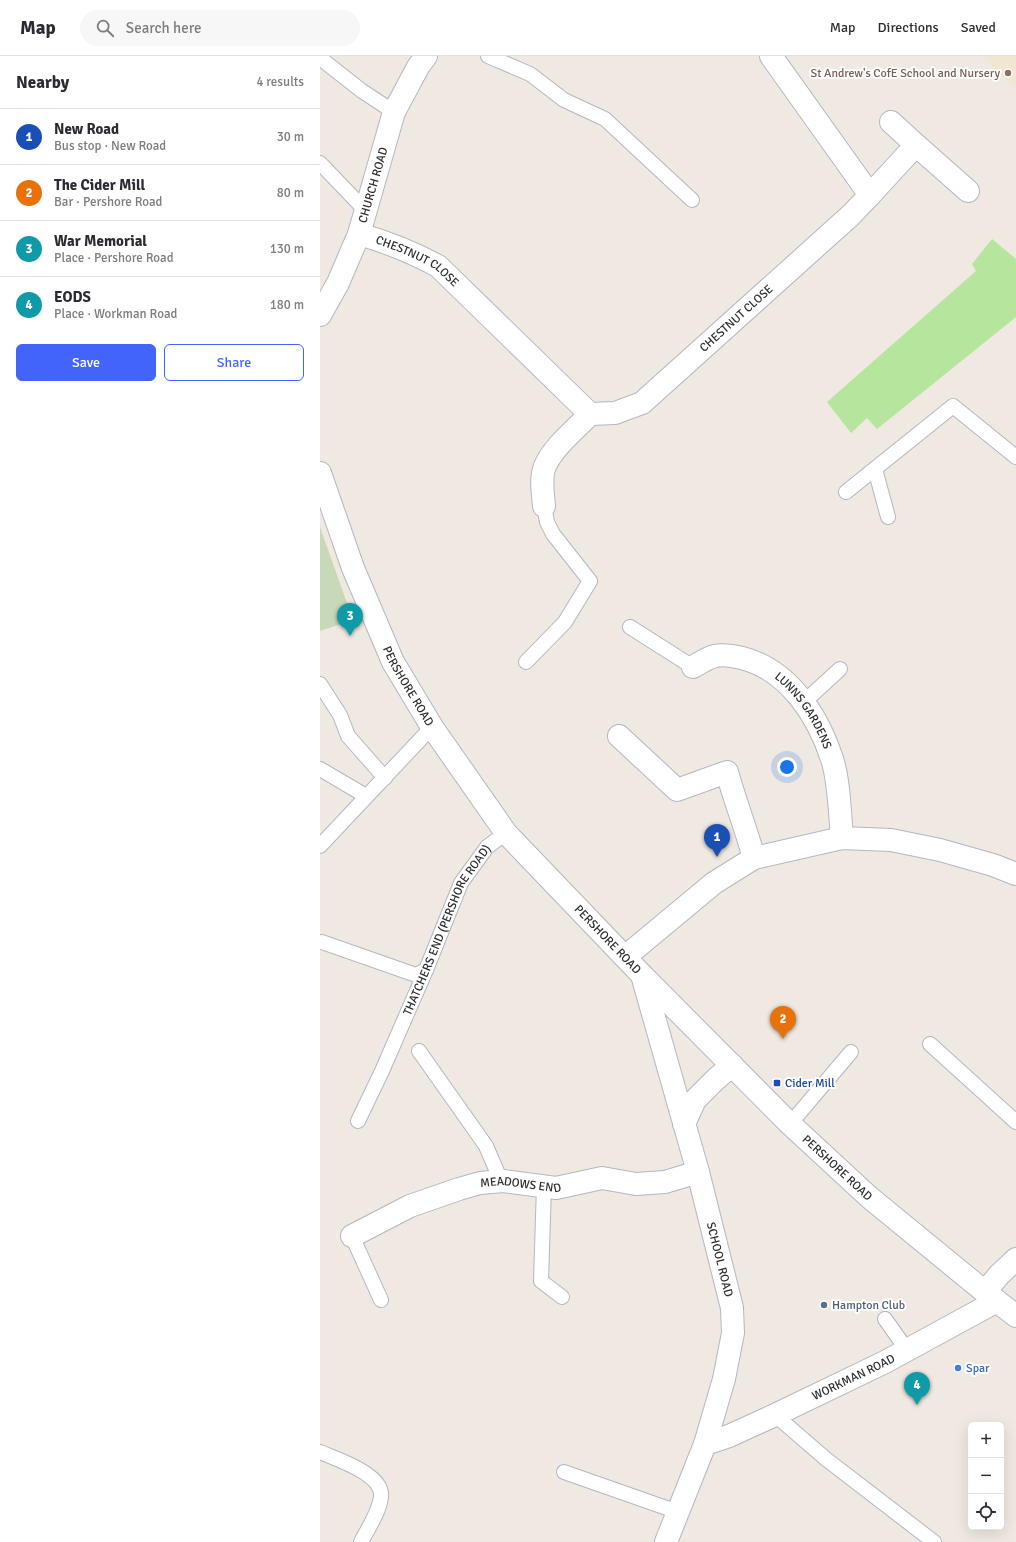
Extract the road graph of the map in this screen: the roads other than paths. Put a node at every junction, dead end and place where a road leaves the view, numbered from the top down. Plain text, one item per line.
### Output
1 (426, 56) edge
2 (488, 56) edge
3 (771, 56) edge
4 (320, 58) edge
5 (394, 112) junction
6 (891, 122) dead end
7 (916, 145) junction
8 (320, 163) edge
9 (968, 191) dead end
10 (870, 195) junction
11 (692, 200) dead end
12 (366, 211) junction
13 (359, 234) junction
14 (320, 315) edge
15 (590, 414) junction
16 (1016, 457) edge
17 (875, 469) junction
18 (320, 473) edge
19 (846, 492) dead end
20 (544, 506) joint
21 (888, 517) dead end
22 (630, 628) dead end
23 (526, 662) dead end
24 (693, 667) joint
25 (840, 669) dead end
26 (320, 684) edge
27 (804, 702) junction
28 (432, 727) junction
29 (619, 736) dead end
30 (320, 769) edge
31 (385, 778) junction
32 (366, 796) junction
33 (506, 833) junction
34 (842, 838) junction
35 (320, 846) edge
36 (754, 858) junction
37 (1016, 874) edge
38 (322, 942) dead end
39 (625, 957) junction
40 (426, 970) junction
41 (642, 975) junction
42 (930, 1044) dead end
43 (419, 1051) dead end
44 (851, 1052) dead end
45 (732, 1065) junction
46 (358, 1121) dead end
47 (1016, 1122) edge
48 (684, 1124) junction
49 (790, 1124) junction
50 (698, 1172) junction
51 (501, 1181) junction
52 (544, 1186) junction
53 (352, 1236) joint
54 (1016, 1259) edge
55 (991, 1296) junction
56 (562, 1297) dead end
57 (381, 1300) dead end
58 (1016, 1316) edge
59 (885, 1319) dead end
60 (907, 1350) junction
61 (774, 1415) junction
62 (705, 1444) junction
63 (320, 1452) edge
64 (564, 1472) dead end
65 (678, 1512) junction
66 (361, 1542) edge
67 (666, 1542) edge
68 (934, 1542) edge

1 - 5 street, CHURCH ROAD
2 - 11 lane
3 - 10 street
4 - 5 lane
5 - 12 street, CHURCH ROAD
6 - 7 street
7 - 9 street
7 - 10 street, CHESTNUT CLOSE
8 - 12 lane
10 - 15 street, CHESTNUT CLOSE
12 - 13 street, CHURCH ROAD
13 - 14 street, CHURCH ROAD
13 - 15 street, CHESTNUT CLOSE
15 - 20 street
16 - 17 lane
17 - 19 lane
17 - 21 lane
18 - 28 street, PERSHORE ROAD
20 - 23 lane
22 - 24 lane
24 - 27 street, LUNNS GARDENS
25 - 27 lane
26 - 31 lane
27 - 34 street, LUNNS GARDENS
28 - 31 lane
28 - 33 street, PERSHORE ROAD
29 - 36 street
30 - 32 lane
31 - 32 lane
32 - 35 lane
33 - 39 street, PERSHORE ROAD
33 - 40 lane, THATCHERS END (PERSHORE ROAD)
34 - 36 street
34 - 37 street
36 - 39 street
38 - 40 lane
39 - 41 street, PERSHORE ROAD
40 - 46 lane, THATCHERS END (PERSHORE ROAD)
41 - 45 street, PERSHORE ROAD
41 - 48 street, SCHOOL ROAD
42 - 47 lane
43 - 51 lane
44 - 49 lane
45 - 48 street
45 - 49 street, PERSHORE ROAD
48 - 50 street, SCHOOL ROAD
49 - 55 street, PERSHORE ROAD
50 - 52 street, MEADOWS END
50 - 62 street, SCHOOL ROAD
51 - 52 street, MEADOWS END
51 - 53 street, MEADOWS END
52 - 56 lane
53 - 57 lane
54 - 55 street
55 - 58 street, PERSHORE ROAD
55 - 60 street, WORKMAN ROAD
59 - 60 lane
60 - 61 street, WORKMAN ROAD
61 - 62 street, WORKMAN ROAD
61 - 68 lane
62 - 65 street, SCHOOL ROAD
63 - 66 lane
64 - 65 lane
65 - 67 street, SCHOOL ROAD

